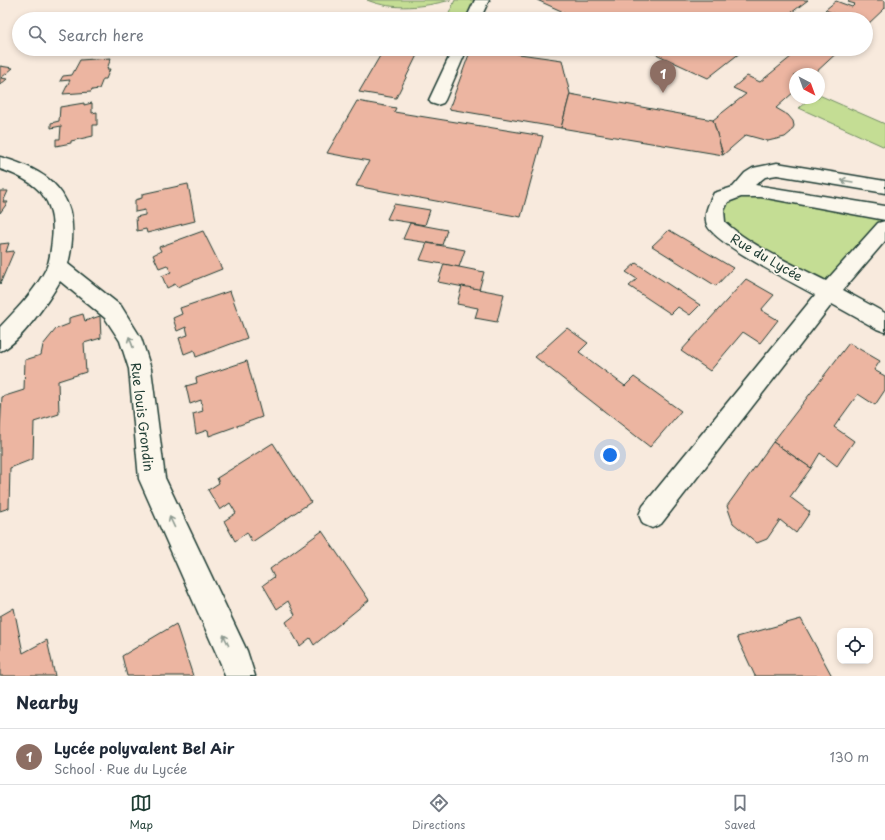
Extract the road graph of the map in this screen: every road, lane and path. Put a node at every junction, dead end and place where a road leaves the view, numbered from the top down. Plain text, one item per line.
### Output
1 (482, 0) edge
2 (476, 12) edge
3 (457, 56) edge
4 (437, 100) dead end
5 (0, 163) edge
6 (885, 187) edge
7 (739, 191) junction
8 (885, 213) edge
9 (885, 228) edge
10 (57, 267) junction
11 (829, 292) junction
12 (885, 323) edge
13 (0, 342) edge
14 (652, 515) dead end
15 (240, 676) edge

1 - 2 street
3 - 4 street
5 - 10 street
6 -> 7 street
7 - 8 street, Rue du Lycée
7 - 11 street, Rue du Lycée
9 - 11 street
10 - 13 street
15 -> 10 street, Rue louis Grondin
11 - 12 street, Rue du Lycée
11 - 14 street

